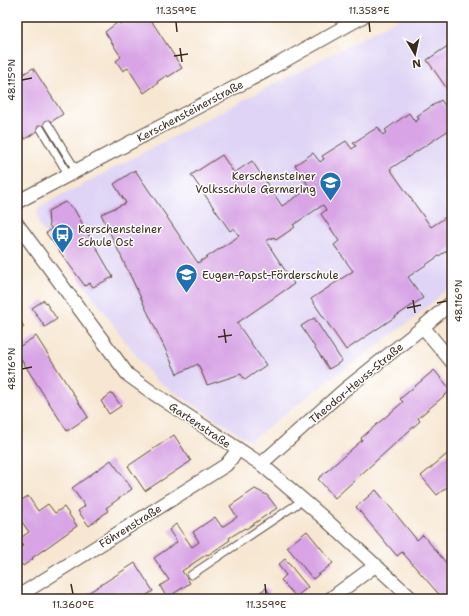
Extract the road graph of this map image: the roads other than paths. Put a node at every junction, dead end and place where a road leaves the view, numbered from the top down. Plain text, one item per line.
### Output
1 (362, 17) edge
2 (48, 124) dead end
3 (41, 128) dead end
4 (72, 172) junction
5 (17, 202) edge
6 (17, 224) edge
7 (452, 302) edge
8 (423, 327) junction
9 (452, 362) edge
10 (238, 450) junction
11 (261, 464) junction
12 (303, 500) junction
13 (376, 565) junction
14 (191, 575) dead end
15 (17, 597) edge
16 (330, 599) edge
17 (412, 599) edge

1 - 4 street, Kerschensteinerstraße
2 - 4 lane
3 - 4 lane
4 - 5 street, Kerschensteinerstraße
6 - 10 street, Gartenstraße
7 - 8 street, Theodor-Heuss-Straße
8 - 9 street
8 - 11 street, Theodor-Heuss-Straße
10 - 11 street, Gartenstraße
10 - 15 street, Föhrenstraße
11 - 12 street, Gartenstraße
12 - 13 street, Gartenstraße
12 - 14 lane
13 - 16 street
13 - 17 street, Gartenstraße

